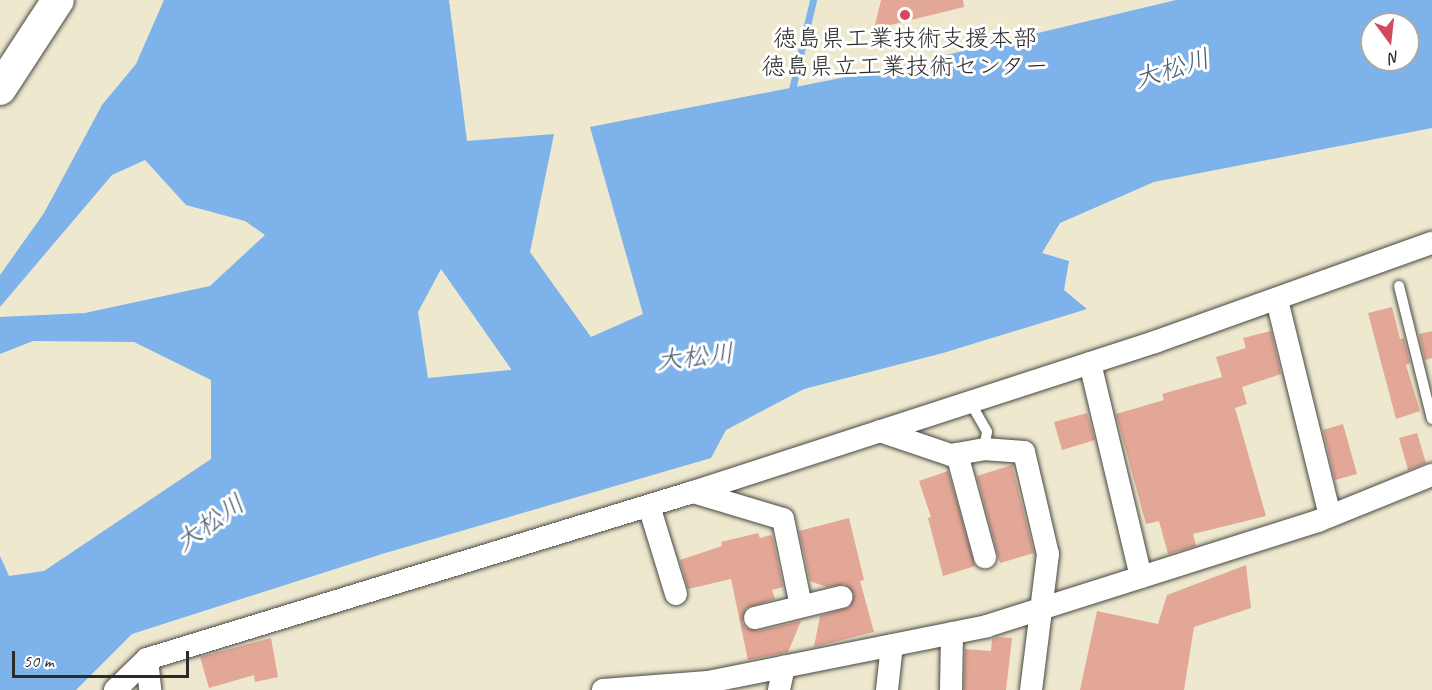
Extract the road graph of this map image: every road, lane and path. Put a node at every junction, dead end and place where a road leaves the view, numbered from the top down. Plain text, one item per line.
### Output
1 (58, 0) edge
2 (0, 89) edge
3 (1432, 243) edge
4 (1399, 286) dead end
5 (1277, 300) junction
6 (1090, 363) junction
7 (970, 402) junction
8 (1432, 419) edge
9 (880, 431) junction
10 (984, 449) junction
11 (957, 454) junction
12 (1432, 475) edge
13 (693, 492) junction
14 (649, 507) junction
15 (1330, 516) junction
16 (986, 557) dead end
17 (1141, 577) junction
18 (676, 594) dead end
19 (841, 597) dead end
20 (801, 606) junction
21 (1043, 608) junction
22 (755, 618) dead end
23 (952, 633) junction
24 (892, 645) junction
25 (147, 659) junction
26 (784, 667) junction
27 (115, 690) edge
28 (150, 690) edge
29 (603, 690) edge
30 (779, 690) edge
31 (887, 690) edge
32 (951, 690) edge
33 (1031, 690) edge

1 - 2 main road
3 - 5 street
4 - 8 lane
5 - 6 street
5 - 15 street
6 - 7 street
6 - 17 street
7 - 9 street
7 - 10 lane
9 - 11 street
9 - 13 street
10 - 11 street
10 - 21 street
11 - 16 street
12 - 15 street
13 - 14 street
13 - 20 street
14 - 18 street
14 - 25 street
15 - 17 street
17 - 21 street
19 - 20 street
20 - 22 street
21 - 23 street
21 - 33 street
23 - 24 street
23 - 32 street
24 - 26 street
24 - 31 street
25 - 27 street
25 - 28 street
26 - 29 street
26 - 30 street

